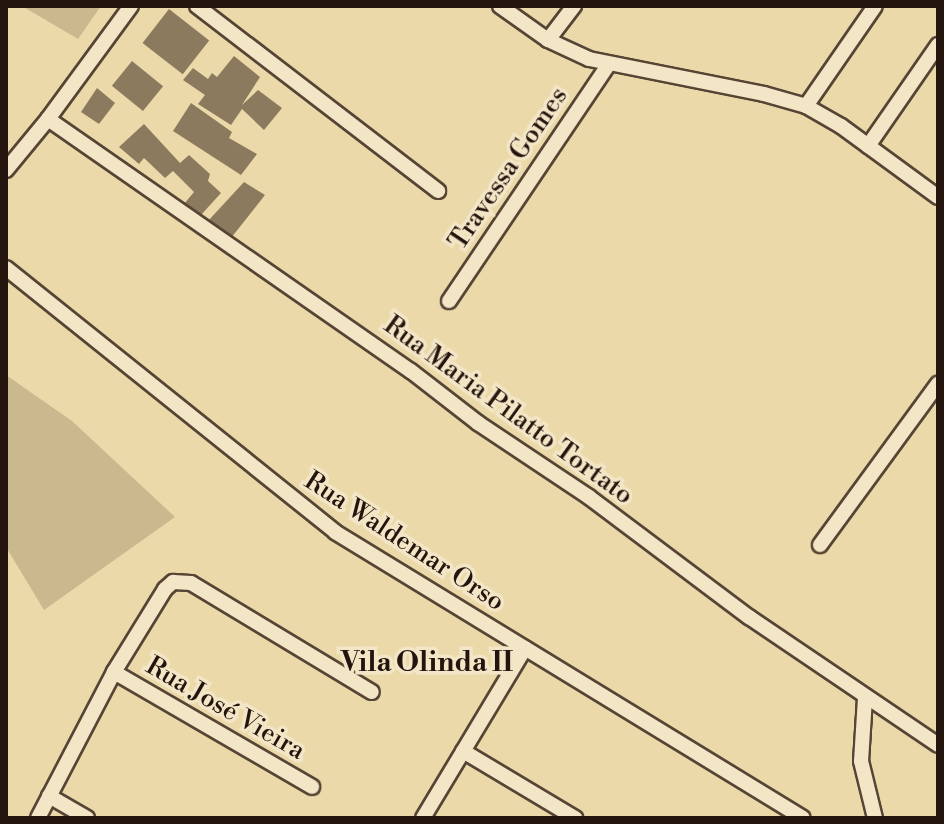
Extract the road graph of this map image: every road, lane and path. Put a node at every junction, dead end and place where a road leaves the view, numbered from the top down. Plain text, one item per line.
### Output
1 (131, 6) edge
2 (197, 6) edge
3 (500, 6) edge
4 (574, 6) edge
5 (875, 6) edge
6 (548, 40) junction
7 (938, 45) edge
8 (608, 65) junction
9 (806, 106) junction
10 (48, 119) junction
11 (868, 146) junction
12 (6, 170) edge
13 (438, 191) dead end
14 (938, 197) edge
15 (6, 268) edge
16 (449, 301) dead end
17 (938, 384) edge
18 (820, 545) dead end
19 (525, 648) junction
20 (114, 672) junction
21 (372, 692) dead end
22 (865, 698) junction
23 (938, 745) edge
24 (463, 751) junction
25 (312, 787) dead end
26 (49, 796) junction
27 (38, 818) edge
28 (87, 818) edge
29 (423, 818) edge
30 (575, 818) edge
31 (803, 818) edge
32 (875, 818) edge

1 - 10 street
2 - 13 street
3 - 6 street
4 - 6 street
5 - 9 street
6 - 8 street
7 - 11 street
8 - 9 street
8 - 16 street, Travessa Gomes
9 - 11 street
10 - 12 street
10 - 22 street, Rua Maria Pilatto Tortato
11 - 14 street
15 - 19 street, Rua Waldemar Orso
17 - 18 street
19 - 24 street
19 - 31 street, Rua Waldemar Orso
20 - 21 street
20 - 25 street, Rua José Vieira
20 - 26 street
22 - 23 street, Rua Maria Pilatto Tortato
22 - 32 street
24 - 29 street
24 - 30 street
26 - 27 street
26 - 28 street

